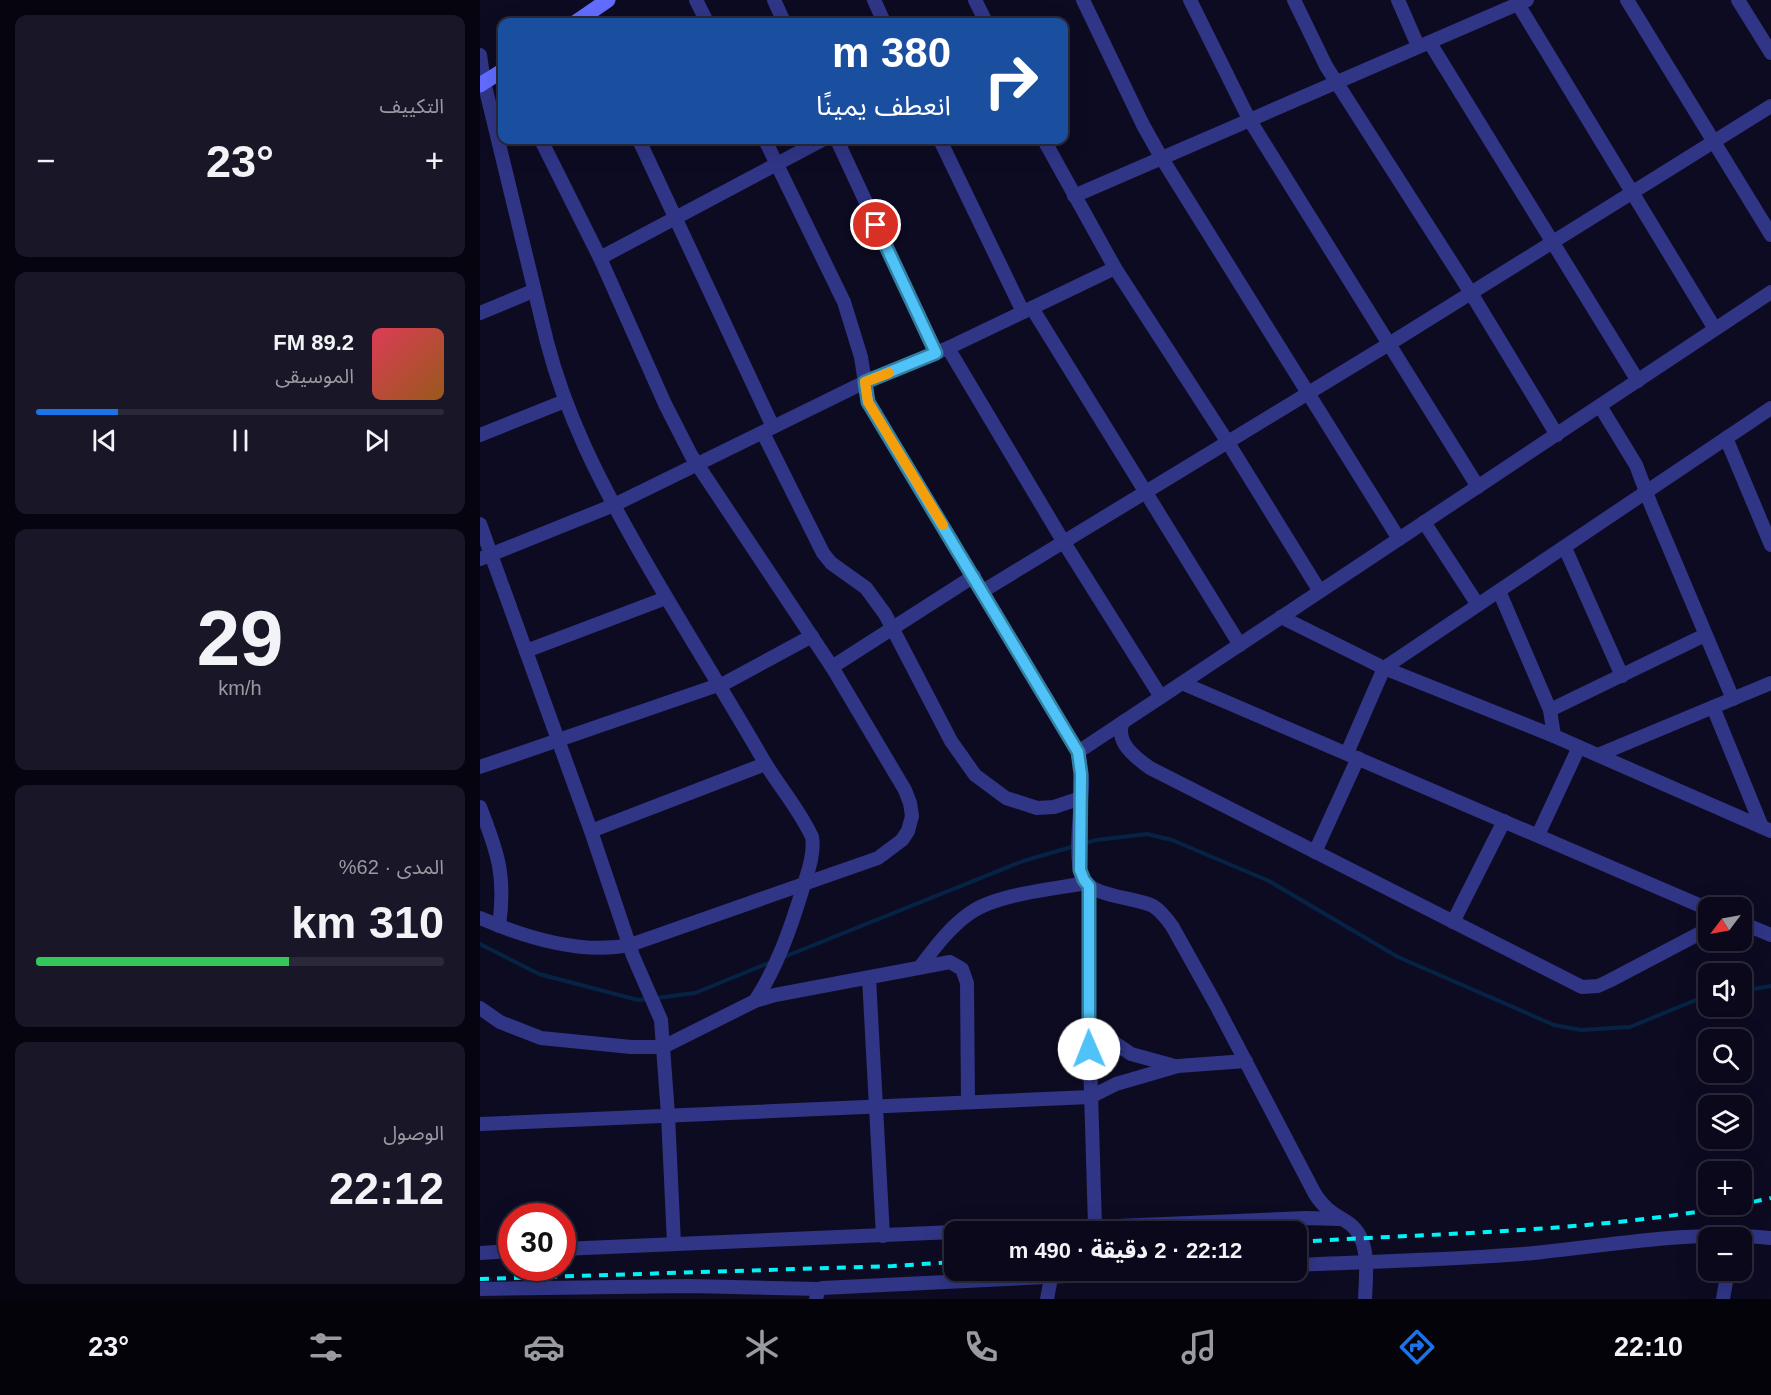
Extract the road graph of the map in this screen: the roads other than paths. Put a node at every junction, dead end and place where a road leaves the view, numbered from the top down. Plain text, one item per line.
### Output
1 (608, 0) edge
2 (696, 0) edge
3 (774, 0) edge
4 (874, 0) edge
5 (1083, 0) edge
6 (1190, 0) edge
7 (1294, 0) edge
8 (1398, 0) edge
9 (1627, 0) edge
10 (1738, 0) edge
11 (980, 1) edge
12 (1514, 3) edge
13 (585, 18) edge
14 (705, 18) edge
15 (782, 18) edge
16 (882, 18) edge
17 (985, 18) edge
18 (1424, 45) junction
19 (1771, 53) edge
20 (480, 55) edge
21 (498, 74) edge
22 (1336, 82) junction
23 (482, 84) edge
24 (1771, 106) edge
25 (1249, 119) junction
26 (1714, 141) junction
27 (543, 144) edge
28 (641, 144) edge
29 (767, 144) edge
30 (814, 144) edge
31 (839, 144) edge
32 (942, 144) edge
33 (1046, 144) edge
34 (1161, 157) junction
35 (777, 164) junction
36 (1632, 191) junction
37 (1074, 196) junction
38 (676, 218) junction
39 (1771, 235) edge
40 (1552, 242) junction
41 (600, 258) junction
42 (1115, 268) junction
43 (533, 291) junction
44 (1472, 293) junction
45 (1770, 295) edge
46 (1027, 310) junction
47 (480, 313) edge
48 (1715, 329) junction
49 (1389, 344) junction
50 (942, 351) junction
51 (1638, 381) junction
52 (865, 382) junction
53 (1308, 393) junction
54 (565, 401) junction
55 (1600, 406) junction
56 (1771, 408) edge
57 (768, 430) junction
58 (480, 435) edge
59 (1557, 435) junction
60 (1726, 438) junction
61 (1227, 441) junction
62 (698, 466) junction
63 (1478, 487) junction
64 (1145, 491) junction
65 (1647, 492) junction
66 (614, 505) junction
67 (1424, 522) junction
68 (480, 524) edge
69 (1399, 539) junction
70 (1063, 541) junction
71 (1771, 545) edge
72 (1565, 548) junction
73 (486, 557) edge
74 (974, 576) junction
75 (1319, 590) junction
76 (983, 591) junction
77 (1499, 591) junction
78 (666, 597) junction
79 (1478, 605) junction
80 (1281, 618) junction
81 (894, 628) junction
82 (1705, 635) junction
83 (812, 636) junction
84 (1240, 645) junction
85 (526, 651) junction
86 (832, 667) junction
87 (1384, 668) junction
88 (1622, 676) junction
89 (1182, 683) junction
90 (719, 684) junction
91 (1770, 686) edge
92 (1161, 697) junction
93 (1733, 699) junction
94 (1713, 707) junction
95 (1550, 710) junction
96 (1123, 722) junction
97 (1554, 736) junction
98 (558, 740) junction
99 (1579, 747) junction
100 (1078, 752) junction
101 (1598, 755) junction
102 (1353, 756) junction
103 (765, 764) junction
104 (480, 767) edge
105 (1081, 798) junction
106 (480, 807) edge
107 (1504, 821) junction
108 (1767, 829) edge
109 (591, 831) junction
110 (1538, 835) junction
111 (1315, 852) junction
112 (1088, 884) junction
113 (803, 885) junction
114 (1698, 905) edge
115 (480, 918) edge
116 (1453, 922) junction
117 (498, 926) junction
118 (1752, 927) edge
119 (1698, 934) edge
120 (1771, 935) edge
121 (630, 945) junction
122 (920, 967) junction
123 (868, 978) junction
124 (755, 1001) junction
125 (480, 1008) edge
126 (1089, 1025) junction
127 (663, 1047) junction
128 (1246, 1061) junction
129 (1178, 1066) junction
130 (1090, 1097) junction
131 (968, 1102) junction
132 (875, 1105) junction
133 (668, 1115) junction
134 (480, 1124) edge
135 (1342, 1219) junction
136 (1095, 1221) edge
137 (1226, 1221) edge
138 (944, 1233) edge
139 (883, 1236) junction
140 (1752, 1237) edge
141 (1698, 1238) edge
142 (1771, 1238) edge
143 (674, 1244) junction
144 (576, 1248) edge
145 (498, 1252) edge
146 (480, 1253) edge
147 (1365, 1262) junction
148 (1307, 1265) edge
149 (991, 1281) edge
150 (1050, 1281) edge
151 (1726, 1281) edge
152 (931, 1284) junction
153 (480, 1289) edge
154 (688, 1292) edge
155 (817, 1294) edge
156 (481, 1299) edge
157 (929, 1299) edge
158 (1047, 1299) edge
159 (1365, 1299) edge
160 (1723, 1299) edge

1 - 13 street
2 - 14 street
3 - 15 street
4 - 16 street
5 - 34 street
6 - 25 street
7 - 22 street
8 - 18 street
9 - 26 street
10 - 19 street
11 - 17 street
12 - 18 street
12 - 36 street
18 - 22 street
18 - 40 street
20 - 23 street
21 - 23 street
22 - 25 street
22 - 44 street
23 - 43 street
24 - 26 street
25 - 34 street
25 - 49 street
26 - 36 street
26 - 39 street
27 - 41 street
28 - 38 street
29 - 35 street
30 - 35 street
31 - 50 street
32 - 46 street
33 - 37 street
34 - 37 street
34 - 53 street
35 - 38 street
35 - 52 street
36 - 40 street
36 - 48 street
37 - 42 street
38 - 41 street
38 - 57 street
40 - 44 street
40 - 51 street
41 - 62 street
42 - 46 street
42 - 61 street
43 - 47 street
43 - 54 street
44 - 49 street
44 - 59 street
45 - 48 street
46 - 50 street
46 - 64 street
48 - 51 street
49 - 53 street
49 - 63 street
50 - 52 street
50 - 70 street
51 - 55 street
52 - 57 street
52 - 74 street
53 - 61 street
53 - 69 street
54 - 58 street
54 - 66 street
55 - 59 street
55 - 65 street
56 - 60 street
57 - 62 street
57 - 81 street
59 - 63 street
60 - 65 street
60 - 71 street
61 - 64 street
61 - 75 street
62 - 66 street
62 - 83 street
63 - 67 street
64 - 70 street
64 - 84 street
65 - 72 street
65 - 82 street
66 - 73 street
66 - 78 street
67 - 69 street
67 - 79 street
68 - 73 street
69 - 75 street
70 - 76 street
70 - 92 street
72 - 77 street
72 - 88 street
73 - 85 street
74 - 76 street
74 - 81 street
75 - 80 street
76 - 100 street
77 - 79 street
77 - 95 street
78 - 85 street
78 - 90 street
79 - 87 street
80 - 84 street
80 - 87 street
81 - 86 street
81 - 105 street
82 - 88 street
82 - 93 street
83 - 86 street
83 - 90 street
84 - 89 street
85 - 98 street
86 - 113 street
87 - 97 street
87 - 102 street
88 - 95 street
89 - 92 street
89 - 102 street
90 - 98 street
90 - 103 street
91 - 93 street
92 - 96 street
93 - 94 street
94 - 101 street
94 - 108 street
95 - 97 street
96 - 100 street
96 - 111 street
97 - 99 street
98 - 104 street
98 - 109 street
99 - 101 street
99 - 110 street
100 - 105 street
101 - 108 street
102 - 107 street
102 - 111 street
103 - 109 street
103 - 113 street
105 - 112 street
106 - 117 street
107 - 110 street
107 - 116 street
109 - 121 street
110 - 114 street
111 - 116 street
112 - 122 street
112 - 126 street
112 - 128 street
113 - 121 street
113 - 124 street
115 - 117 street
116 - 119 street
117 - 121 street
118 - 120 street
121 - 127 street
122 - 123 street
122 - 131 street
123 - 124 street
123 - 132 street
124 - 127 street
125 - 127 street
126 - 129 street
126 - 130 street
127 - 133 street
128 - 129 street
128 - 135 street
129 - 130 street
130 - 131 street
130 - 136 street
131 - 132 street
132 - 133 street
132 - 139 street
133 - 134 street
133 - 143 street
135 - 137 street
135 - 147 street
138 - 139 street
139 - 143 street
140 - 142 street
141 - 147 street
143 - 144 street
145 - 146 street
147 - 148 street
147 - 159 street
149 - 152 street
150 - 158 street
151 - 160 street
152 - 155 street
152 - 157 street
153 - 154 street
153 - 156 street
154 - 155 street

